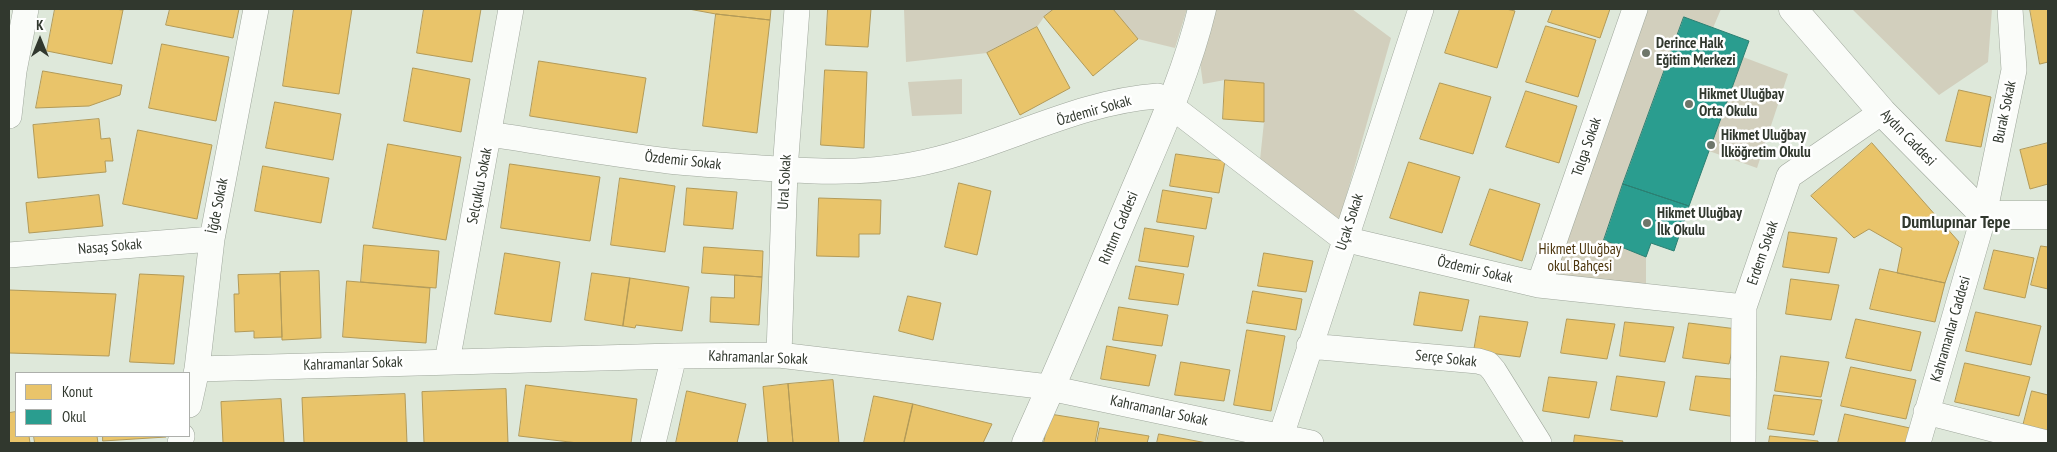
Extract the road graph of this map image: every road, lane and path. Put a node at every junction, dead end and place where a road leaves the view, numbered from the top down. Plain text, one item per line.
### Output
1 (26, 9) edge
2 (256, 9) edge
3 (511, 9) edge
4 (797, 9) edge
5 (1187, 9) edge
6 (1202, 9) edge
7 (1421, 9) edge
8 (1635, 9) edge
9 (1792, 9) edge
10 (2010, 9) edge
11 (11, 71) edge
12 (1164, 101) junction
13 (1882, 112) junction
14 (9, 116) edge
15 (489, 134) junction
16 (785, 170) junction
17 (1984, 215) junction
18 (2048, 215) edge
19 (212, 239) junction
20 (1344, 239) junction
21 (9, 255) edge
22 (1539, 285) junction
23 (1744, 307) junction
24 (1309, 346) junction
25 (779, 355) junction
26 (674, 356) junction
27 (446, 362) junction
28 (198, 369) junction
29 (1045, 388) junction
30 (190, 401) edge
31 (1926, 412) junction
32 (1281, 436) junction
33 (653, 443) edge
34 (1014, 443) edge
35 (1026, 443) edge
36 (1311, 443) edge
37 (1539, 443) edge
38 (1743, 443) edge
39 (1918, 443) edge
40 (2047, 443) edge

1 - 11 street
2 - 19 street, İğde Sokak
3 - 15 street, Selçuklu Sokak
4 - 16 street, Ural Sokak
5 - 12 main road, Rıhtım Caddesi
6 - 12 main road, Rıhtım Caddesi
7 - 20 street, Uçak Sokak
8 - 22 street, Tolga Sokak
9 - 13 main road, Aydın Caddesi
10 - 17 street, Burak Sokak
11 - 14 street
12 - 16 street, Özdemir Sokak
12 - 20 street, Özdemir Sokak
12 - 29 main road, Rıhtım Caddesi
13 - 17 main road, Aydın Caddesi
13 - 23 street, Erdem Sokak
15 - 16 street, Özdemir Sokak
15 - 27 street, Selçuklu Sokak
16 - 25 street, Ural Sokak
17 - 18 main road
17 - 31 street, Kahramanlar Caddesi
19 - 21 street, Nasaş Sokak
19 - 28 street, İğde Sokak
20 - 22 street, Özdemir Sokak
20 - 24 street, Uçak Sokak
22 - 23 street, Özdemir Sokak
23 - 38 street, Erdem Sokak
24 - 32 street, Uçak Sokak
24 - 37 street, Serçe Sokak
25 - 26 street, Kahramanlar Sokak
25 - 29 street, Kahramanlar Sokak
26 - 27 street, Kahramanlar Sokak
26 - 33 street
27 - 28 street, Kahramanlar Sokak
28 - 30 street, İğde Sokak
29 - 32 street, Kahramanlar Sokak
29 - 34 main road, Rıhtım Caddesi
29 - 35 main road, Rıhtım Caddesi
31 - 39 street, Kahramanlar Caddesi
31 - 40 street
32 - 36 street, Kahramanlar Sokak

